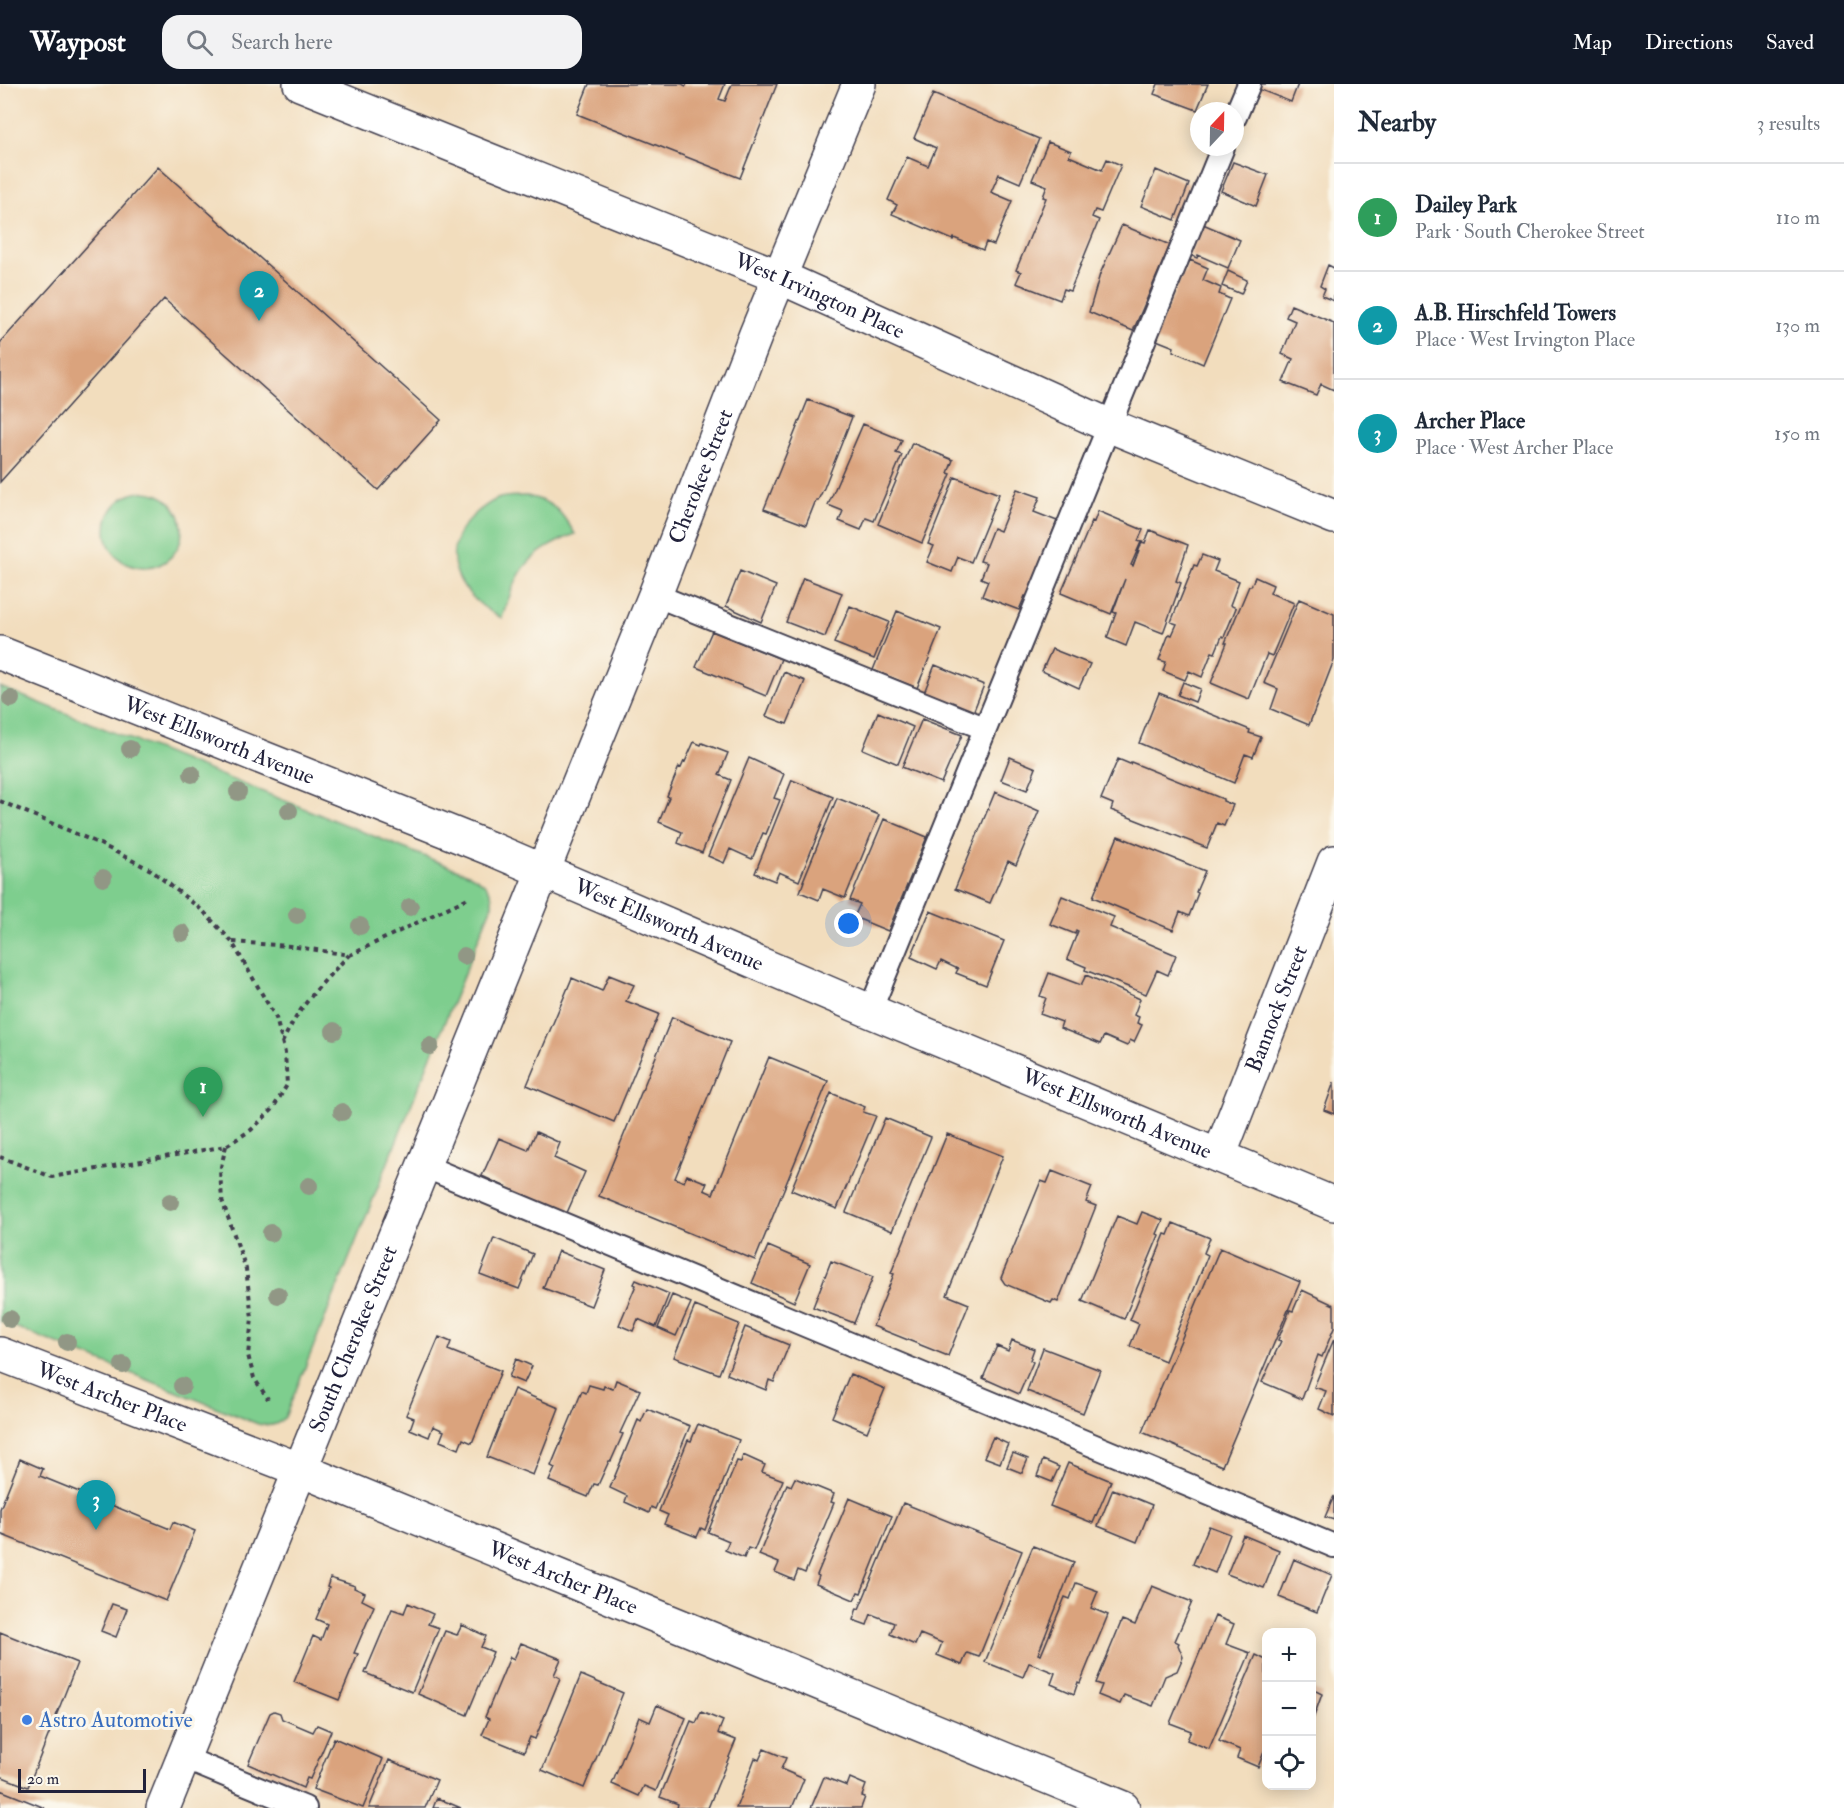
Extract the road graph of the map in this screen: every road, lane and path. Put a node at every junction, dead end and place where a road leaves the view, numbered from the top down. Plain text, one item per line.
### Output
1 (300, 84) edge
2 (859, 84) edge
3 (1249, 84) edge
4 (1241, 102) edge
5 (1219, 156) edge
6 (780, 277) junction
7 (1108, 425) junction
8 (1334, 518) edge
9 (655, 595) junction
10 (0, 653) edge
11 (984, 728) junction
12 (0, 801) edge
13 (1333, 869) edge
14 (542, 870) junction
15 (468, 898) dead end
16 (232, 942) junction
17 (350, 955) junction
18 (870, 1011) junction
19 (282, 1043) junction
20 (226, 1146) junction
21 (1219, 1156) junction
22 (0, 1157) edge
23 (424, 1166) junction
24 (1334, 1204) edge
25 (2, 1359) edge
26 (268, 1399) dead end
27 (301, 1470) junction
28 (1334, 1546) edge
29 (184, 1758) junction
30 (164, 1808) edge
31 (305, 1808) edge
32 (1123, 1808) edge

1 - 6 street, West Irvington Place
2 - 6 street, Cherokee Street
3 - 4 lane
5 - 7 lane
6 - 7 street, West Irvington Place
6 - 9 street, Cherokee Street
7 - 8 street, West Irvington Place
7 - 11 lane
9 - 11 lane
9 - 14 street, Cherokee Street
10 - 14 street, West Ellsworth Avenue
11 - 18 lane
12 - 16 path
13 - 21 street, Bannock Street
14 - 18 street, West Ellsworth Avenue
14 - 23 street, South Cherokee Street
15 - 17 path
16 - 17 path
16 - 19 path
17 - 19 path
18 - 21 street, West Ellsworth Avenue
19 - 20 path
20 - 22 path
20 - 26 path
21 - 24 street, West Ellsworth Avenue
23 - 27 street, South Cherokee Street
23 - 28 lane
25 - 27 street, West Archer Place
27 - 29 street, South Cherokee Street
27 - 32 street, West Archer Place
29 - 30 street, South Cherokee Street
29 - 31 lane

